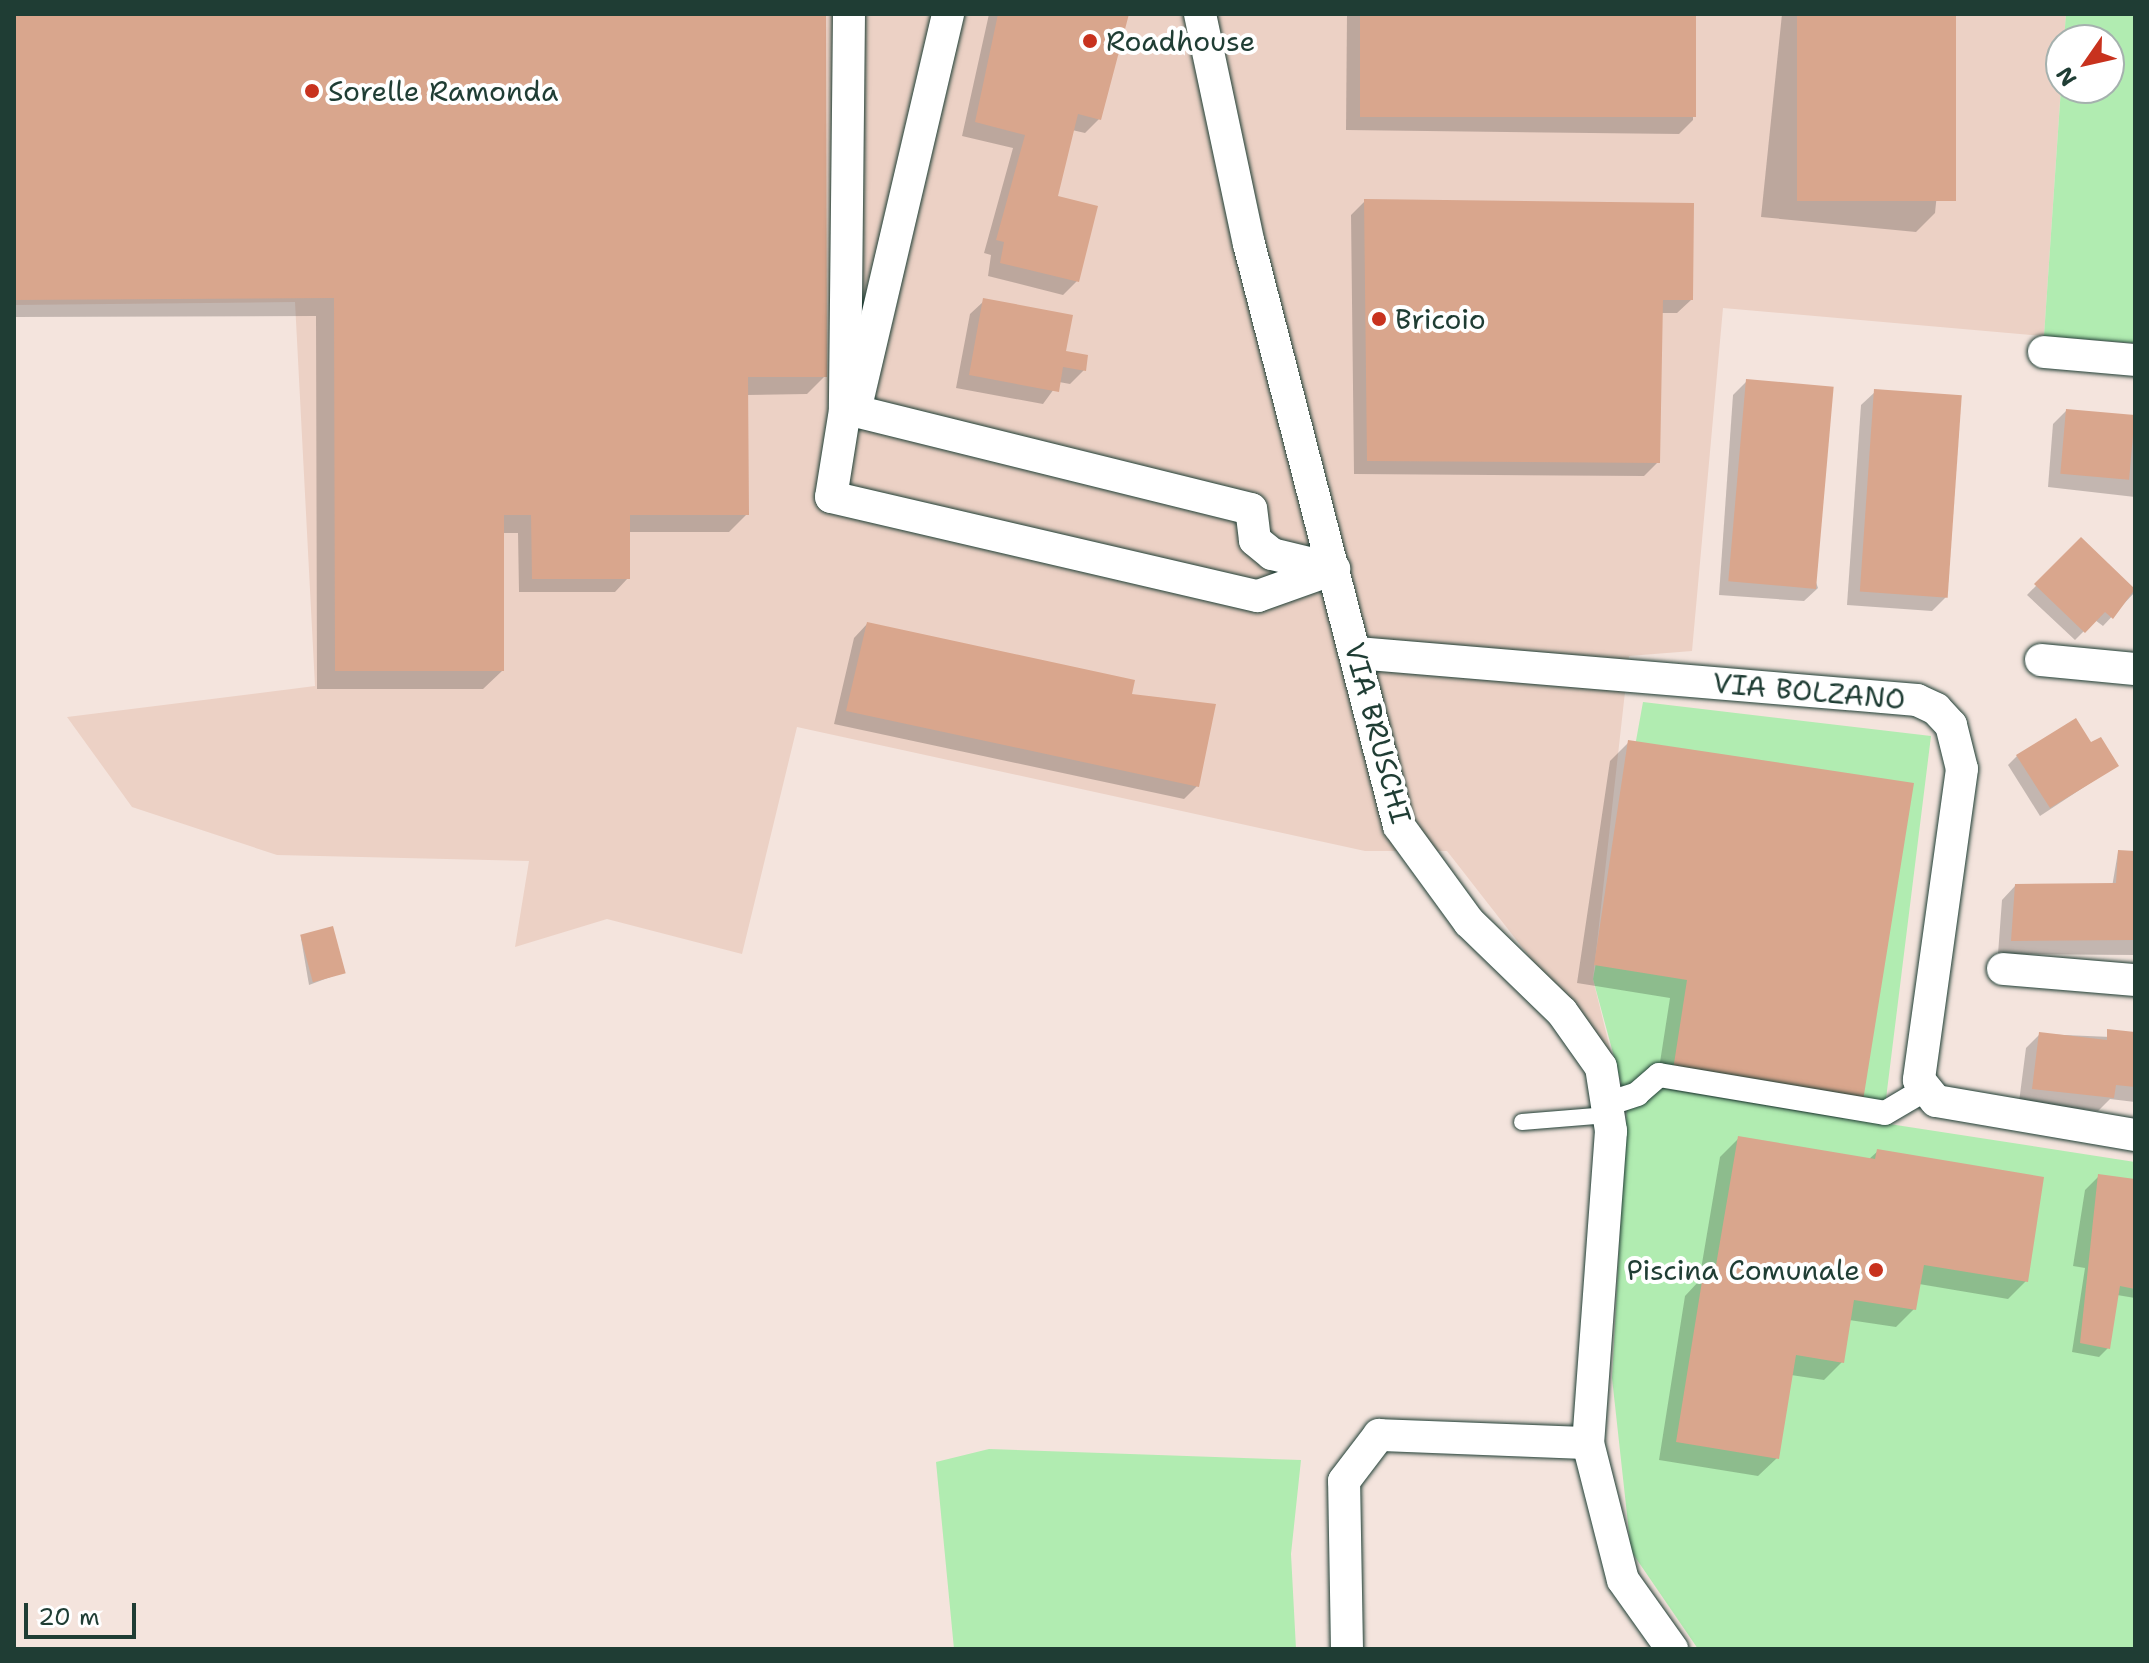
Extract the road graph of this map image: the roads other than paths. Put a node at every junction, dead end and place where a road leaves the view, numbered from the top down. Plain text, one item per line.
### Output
1 (849, 14) edge
2 (948, 14) edge
3 (1200, 14) edge
4 (2044, 352) dead end
5 (2135, 360) edge
6 (850, 411) junction
7 (1334, 569) junction
8 (1357, 653) junction
9 (2041, 660) dead end
10 (2135, 669) edge
11 (2003, 969) dead end
12 (2135, 980) edge
13 (1924, 1090) junction
14 (1608, 1109) junction
15 (1522, 1122) dead end
16 (2135, 1135) edge
17 (1588, 1443) junction
18 (1347, 1649) edge
19 (1672, 1649) edge

1 - 6 street
2 - 6 street
3 - 7 street, VIA BRUSCHI
4 - 5 street
6 - 7 street
6 - 7 street
7 - 8 street, VIA BRUSCHI
8 - 13 street, VIA BOLZANO
8 - 14 street, VIA BRUSCHI
9 - 10 street
11 - 12 street
13 - 14 street
13 - 16 street
14 - 15 lane
14 - 17 street, VIA BRUSCHI
17 - 18 street
17 - 19 street, VIA BRUSCHI

